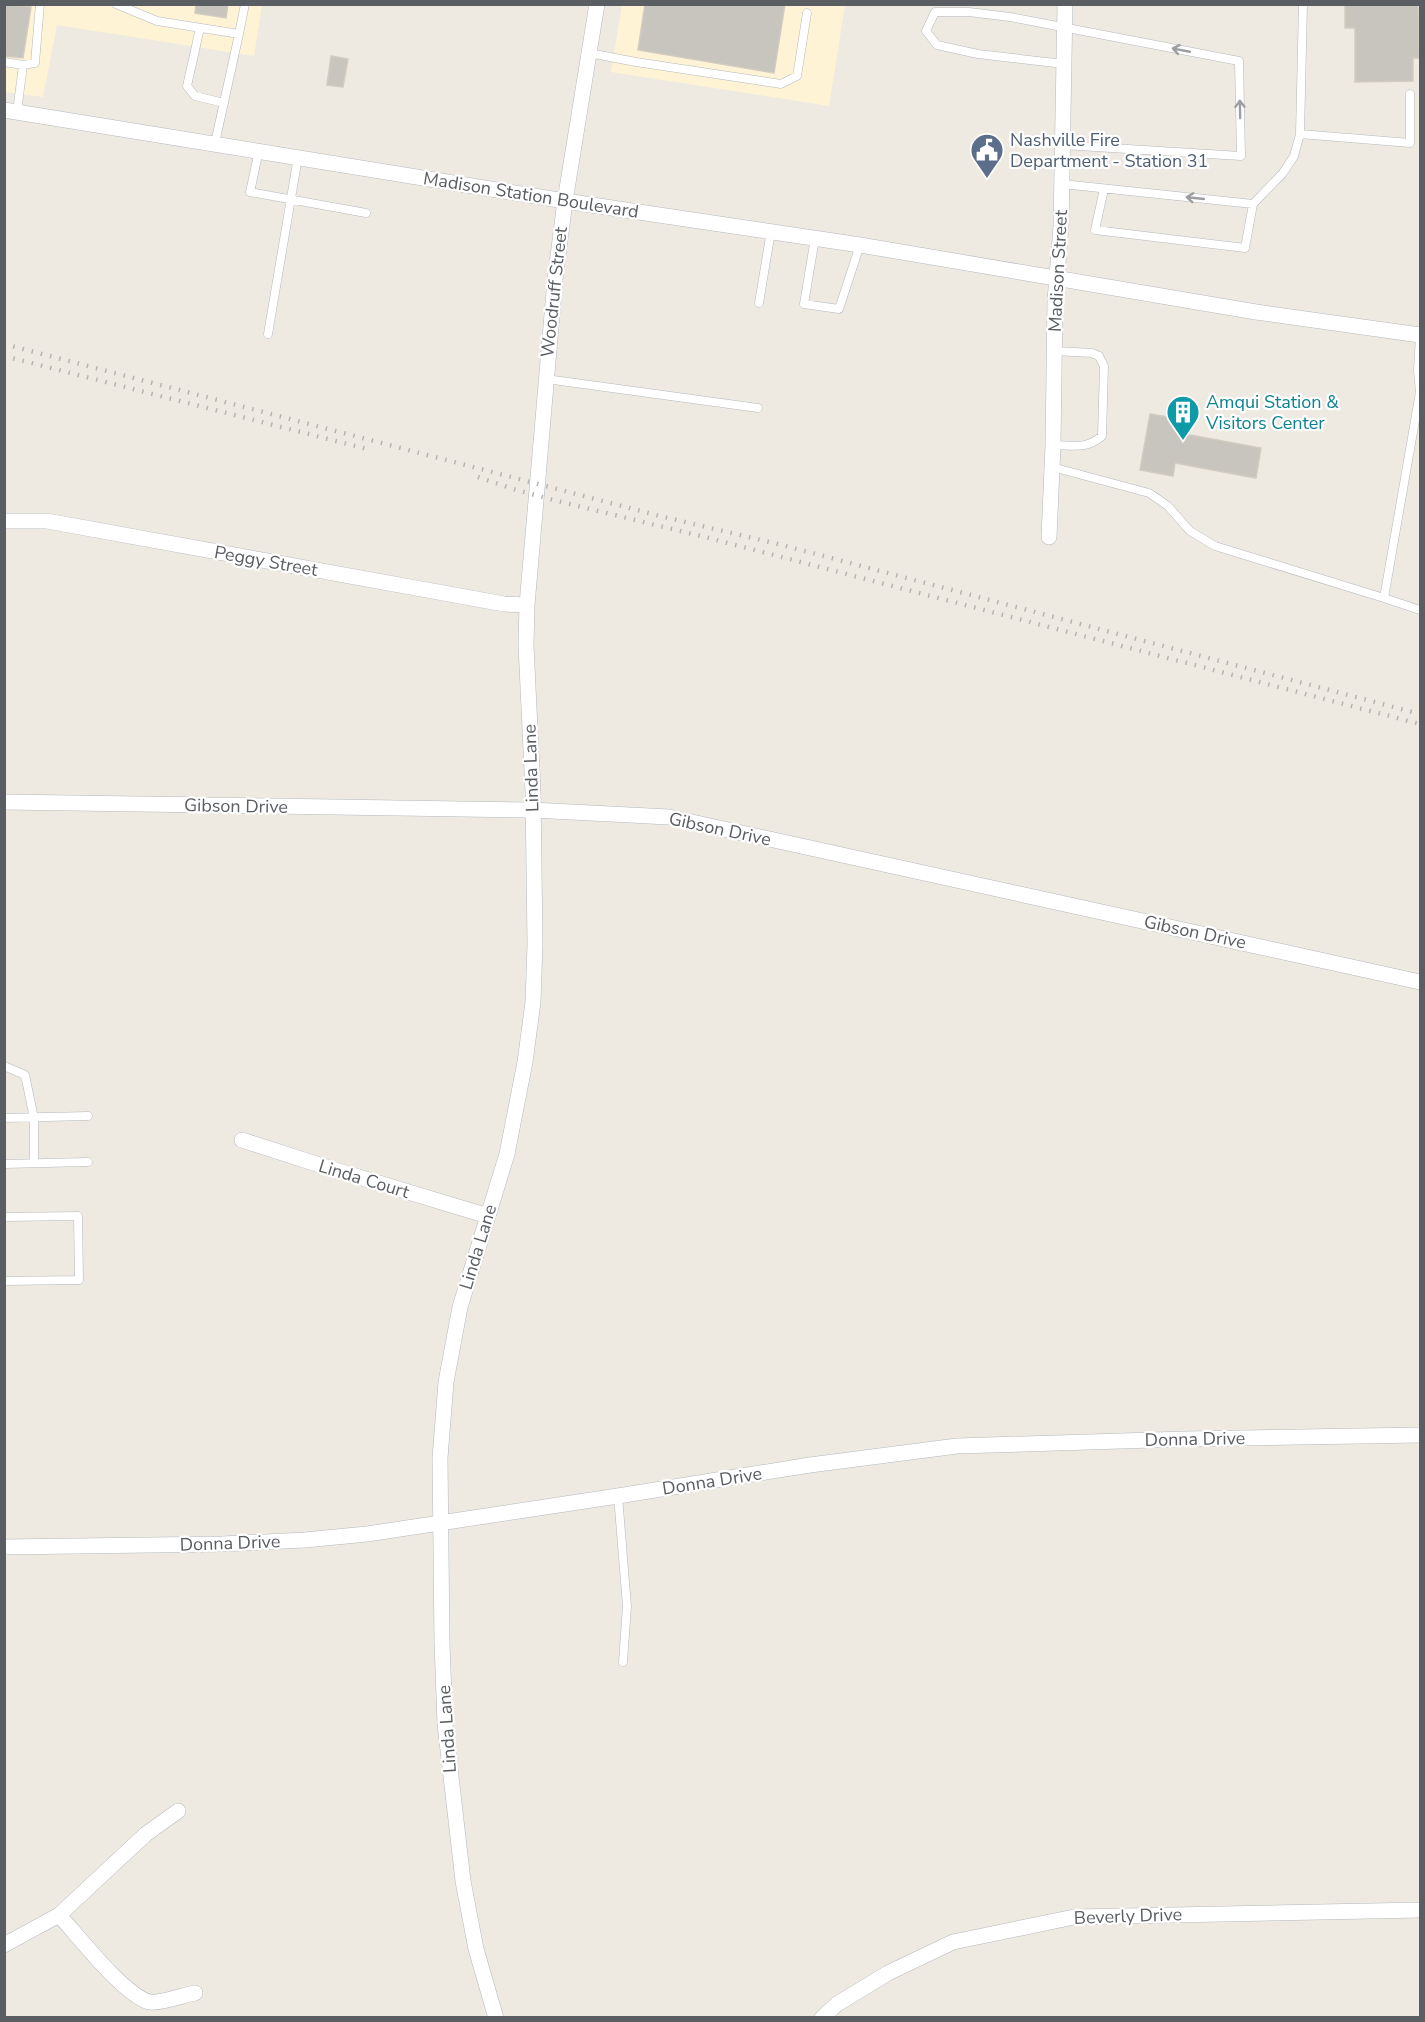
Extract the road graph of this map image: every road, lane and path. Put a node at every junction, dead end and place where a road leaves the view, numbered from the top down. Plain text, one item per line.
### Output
1 (40, 4) edge
2 (117, 4) edge
3 (245, 4) edge
4 (597, 4) edge
5 (1065, 4) edge
6 (1303, 4) edge
7 (807, 13) dead end
8 (200, 28) junction
9 (1065, 28) junction
10 (239, 34) junction
11 (589, 53) junction
12 (4, 62) edge
13 (1064, 64) junction
14 (22, 65) junction
15 (1410, 94) dead end
16 (224, 103) junction
17 (11, 111) edge
18 (1300, 134) junction
19 (215, 143) junction
20 (1063, 145) junction
21 (259, 150) junction
22 (298, 157) junction
23 (1062, 184) junction
24 (1104, 189) junction
25 (292, 199) junction
26 (565, 201) junction
27 (1253, 204) junction
28 (366, 213) dead end
29 (771, 231) junction
30 (815, 238) junction
31 (860, 245) junction
32 (1057, 279) junction
33 (759, 303) dead end
34 (268, 334) dead end
35 (1420, 335) edge
36 (1055, 351) junction
37 (545, 378) junction
38 (1420, 392) edge
39 (758, 408) dead end
40 (1053, 445) junction
41 (1052, 467) junction
42 (538, 474) joint
43 (4, 521) edge
44 (1049, 537) dead end
45 (1384, 598) junction
46 (527, 605) junction
47 (1420, 610) edge
48 (4, 802) edge
49 (532, 810) junction
50 (1420, 982) edge
51 (4, 1066) edge
52 (88, 1116) dead end
53 (4, 1118) edge
54 (34, 1118) junction
55 (242, 1140) dead end
56 (88, 1162) dead end
57 (34, 1163) junction
58 (4, 1164) edge
59 (488, 1216) junction
60 (4, 1217) edge
61 (4, 1281) edge
62 (1420, 1435) edge
63 (618, 1496) junction
64 (440, 1524) junction
65 (4, 1547) edge
66 (623, 1662) dead end
67 (178, 1811) dead end
68 (1420, 1910) edge
69 (59, 1915) junction
70 (4, 1945) edge
71 (195, 1993) dead end
72 (496, 2018) edge
73 (822, 2018) edge

1 - 14 lane
2 - 8 lane
3 - 10 lane
4 - 11 street, Woodruff Street
5 - 9 street, Madison Street
6 - 18 lane
7 - 11 lane
8 - 10 lane
8 - 16 lane
9 - 13 street, Madison Street
9 - 13 lane
20 -> 9 lane
10 - 16 lane
11 - 26 street, Woodruff Street
12 - 14 lane
13 - 20 street, Madison Street
14 - 17 lane
15 - 18 lane
16 - 19 lane
17 - 19 street, Madison Station Boulevard
18 - 27 lane
19 - 21 street, Madison Station Boulevard
20 - 23 street, Madison Street
21 - 22 street, Madison Station Boulevard
21 - 25 lane
22 - 25 lane
22 - 26 street, Madison Station Boulevard
23 - 24 lane
23 - 32 street, Madison Street
27 -> 24 lane
24 - 27 lane
25 - 28 lane
25 - 34 lane
26 - 29 street, Madison Station Boulevard
26 - 37 street, Woodruff Street
29 - 30 street, Madison Station Boulevard
29 - 33 lane
30 - 31 street, Madison Station Boulevard
30 - 31 lane
31 - 32 street, Madison Station Boulevard
32 - 35 street, Madison Station Boulevard
32 - 36 street, Madison Street
35 - 38 lane
36 - 40 street, Madison Street
36 - 40 lane
37 - 39 lane
37 - 42 street, Woodruff Street
38 - 45 lane
40 - 41 street, Madison Street
41 - 44 street, Madison Street
41 - 45 lane
42 - 46 street, Linda Lane
43 - 46 street, Peggy Street
45 - 47 lane
46 - 49 street, Linda Lane
48 - 49 street, Gibson Drive
49 - 50 street, Gibson Drive
49 - 59 street, Linda Lane
51 - 54 lane
52 - 54 lane
53 - 54 lane
54 - 57 lane
55 - 59 street, Linda Court
56 - 57 lane
57 - 58 lane
59 - 64 street, Linda Lane
60 - 61 lane
62 - 63 street, Donna Drive
63 - 64 street, Donna Drive
63 - 66 lane
64 - 65 street, Donna Drive
64 - 72 street, Linda Lane
67 - 69 street
68 - 73 street, Beverly Drive
69 - 70 street
69 - 71 street

